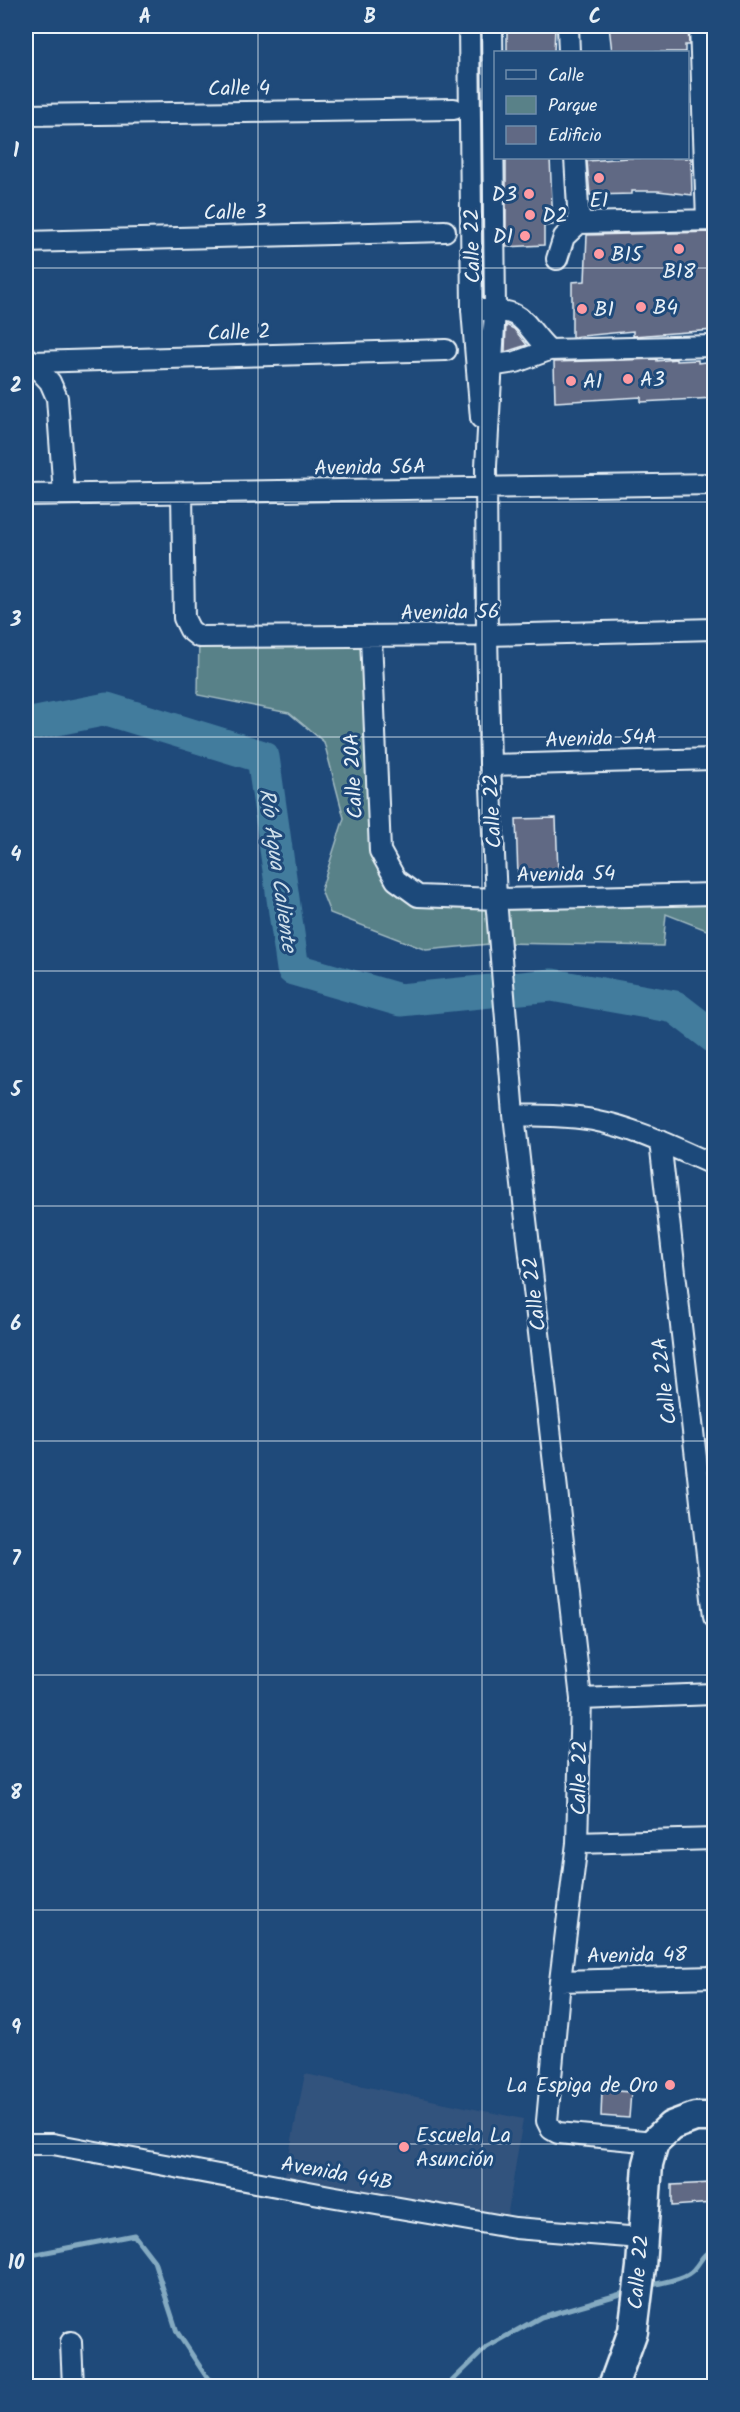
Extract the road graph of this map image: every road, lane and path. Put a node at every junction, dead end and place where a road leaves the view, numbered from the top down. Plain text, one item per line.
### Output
1 (469, 26) edge
2 (492, 26) edge
3 (568, 26) edge
4 (700, 26) edge
5 (569, 51) edge
6 (454, 109) dead end
7 (26, 115) edge
8 (575, 159) edge
9 (711, 220) edge
10 (579, 223) junction
11 (445, 231) dead end
12 (26, 242) edge
13 (557, 259) dead end
14 (495, 309) junction
15 (472, 310) junction
16 (714, 346) edge
17 (446, 350) dead end
18 (549, 351) junction
19 (29, 359) edge
20 (484, 367) junction
21 (714, 484) edge
22 (487, 489) junction
23 (182, 493) junction
24 (64, 494) junction
25 (26, 495) edge
26 (714, 629) edge
27 (487, 635) junction
28 (370, 637) junction
29 (714, 759) edge
30 (490, 765) junction
31 (714, 894) edge
32 (418, 896) joint
33 (496, 899) junction
34 (514, 1115) junction
35 (660, 1141) junction
36 (714, 1165) edge
37 (714, 1616) edge
38 (714, 1694) edge
39 (581, 1700) junction
40 (714, 1839) edge
41 (578, 1843) junction
42 (714, 1977) edge
43 (560, 1981) junction
44 (714, 2117) edge
45 (663, 2134) junction
46 (26, 2144) edge
47 (641, 2238) junction
48 (71, 2342) dead end
49 (73, 2386) edge
50 (614, 2386) edge

1 - 15 street, Calle 22
2 - 14 street, Calle 22
3 - 5 street
4 - 9 street
6 - 7 street, Calle 4
8 - 10 street
9 - 10 street
10 - 13 street
11 - 12 street, Calle 3
14 - 15 street
14 - 18 street
14 - 20 street, Calle 22
15 - 20 street, Calle 22
16 - 18 street
17 - 19 street, Calle 2
18 - 20 street
19 - 24 street
20 - 22 street, Calle 22
21 - 22 street, Avenida 56A
22 - 23 street, Avenida 56A
22 - 27 street, Calle 22
23 - 24 street, Avenida 56A
23 - 28 street, Avenida 56
24 - 25 street, Avenida 56A
26 - 27 street, Avenida 56
27 - 28 street, Avenida 56
27 - 30 street, Calle 22
28 - 32 street, Calle 20A
29 - 30 street, Avenida 54A
30 - 33 street, Calle 22
31 - 33 street, Avenida 54
32 - 33 street, Avenida 54
33 - 34 street, Calle 22
34 - 35 street
34 - 39 street, Calle 22
35 - 36 street
35 - 37 street, Calle 22A
38 - 39 street
39 - 41 street, Calle 22
40 - 41 street
41 - 43 street, Calle 22
42 - 43 street, Avenida 48
43 - 45 street, Calle 22
44 - 45 street
45 - 47 street, Calle 22
46 - 47 street, Avenida 44B
47 - 50 street, Calle 22
48 - 49 street

